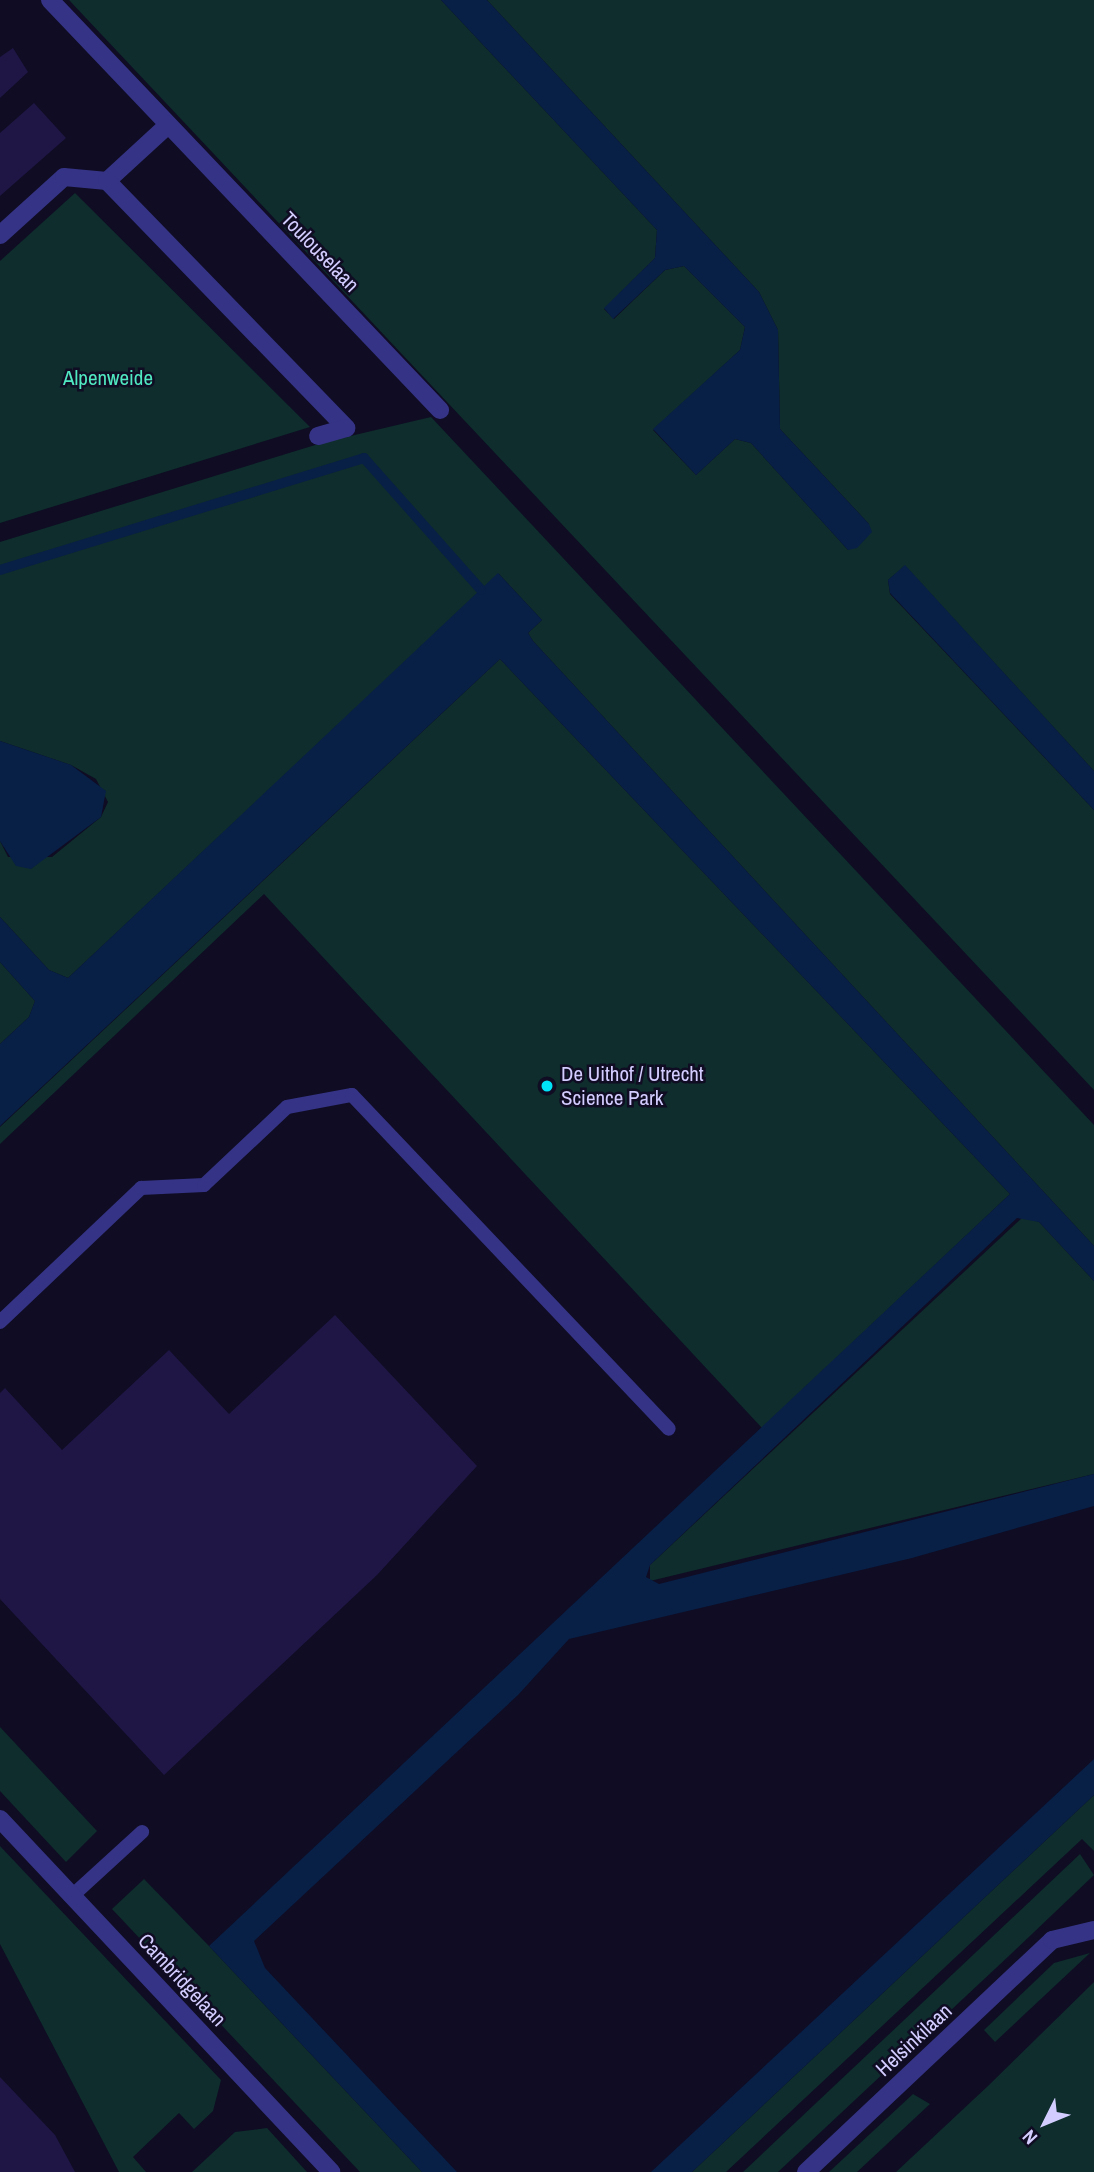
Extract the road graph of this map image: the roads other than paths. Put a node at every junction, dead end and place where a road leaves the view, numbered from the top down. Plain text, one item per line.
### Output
1 (50, 0) edge
2 (168, 125) junction
3 (107, 181) junction
4 (0, 235) edge
5 (440, 410) dead end
6 (318, 436) dead end
7 (0, 1322) edge
8 (669, 1429) dead end
9 (0, 1819) edge
10 (142, 1832) dead end
11 (72, 1896) junction
12 (1092, 1926) edge
13 (331, 2172) edge
14 (806, 2172) edge

1 - 2 street, Toulouselaan
2 - 3 street
2 - 5 street, Toulouselaan
3 - 4 street
3 - 6 street
7 - 8 lane
9 - 11 street, Cambridgelaan
10 - 11 lane
11 - 13 street, Cambridgelaan
12 - 14 street, Helsinkilaan

